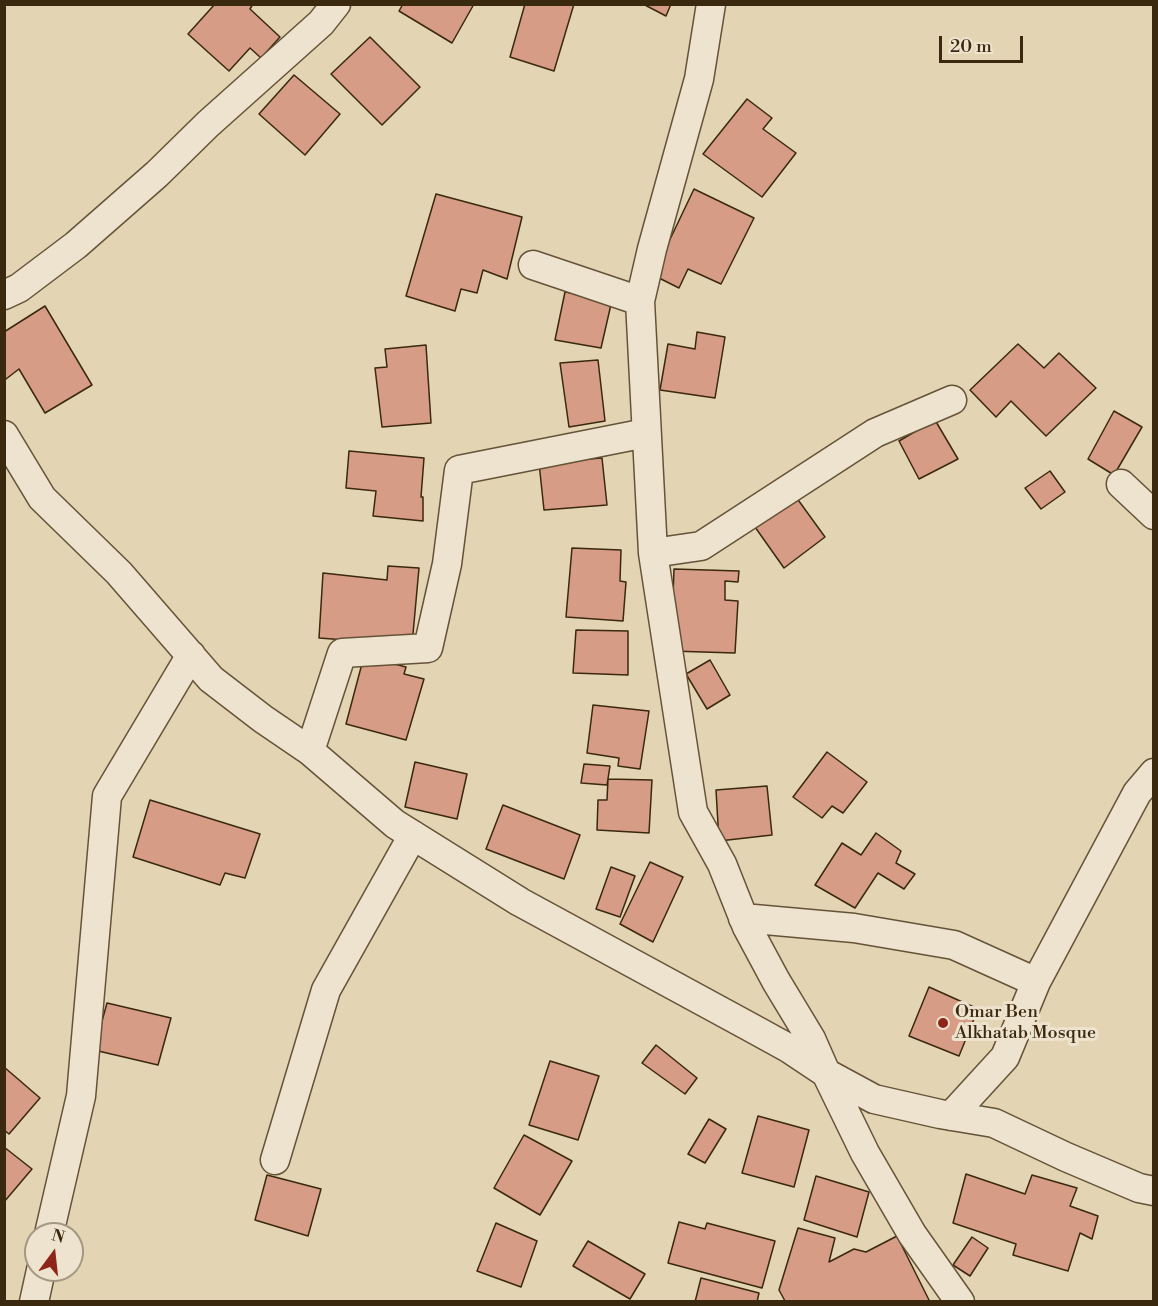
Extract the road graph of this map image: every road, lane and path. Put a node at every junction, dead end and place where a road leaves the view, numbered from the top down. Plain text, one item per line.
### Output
1 (336, 4) edge
2 (711, 4) edge
3 (532, 265) dead end
4 (4, 296) edge
5 (640, 301) junction
6 (952, 400) dead end
7 (646, 434) junction
8 (4, 435) edge
9 (1121, 484) dead end
10 (1154, 515) edge
11 (653, 553) junction
12 (191, 655) junction
13 (310, 751) junction
14 (1154, 774) edge
15 (413, 835) junction
16 (743, 918) junction
17 (1036, 982) junction
18 (825, 1073) junction
19 (951, 1116) junction
20 (275, 1160) dead end
21 (1154, 1191) edge
22 (52, 1222) edge
23 (38, 1282) edge
24 (34, 1302) edge
25 (960, 1302) edge

1 - 4 street
2 - 5 street
3 - 5 street
5 - 7 street
6 - 11 street
7 - 11 street
7 - 13 street
8 - 12 street
9 - 10 street
11 - 16 street
12 - 13 street
12 - 22 street
13 - 15 street
14 - 17 street
15 - 18 street
15 - 20 street
16 - 17 street
16 - 18 street
17 - 19 street
18 - 19 street
18 - 25 street
19 - 21 street
23 - 24 street

